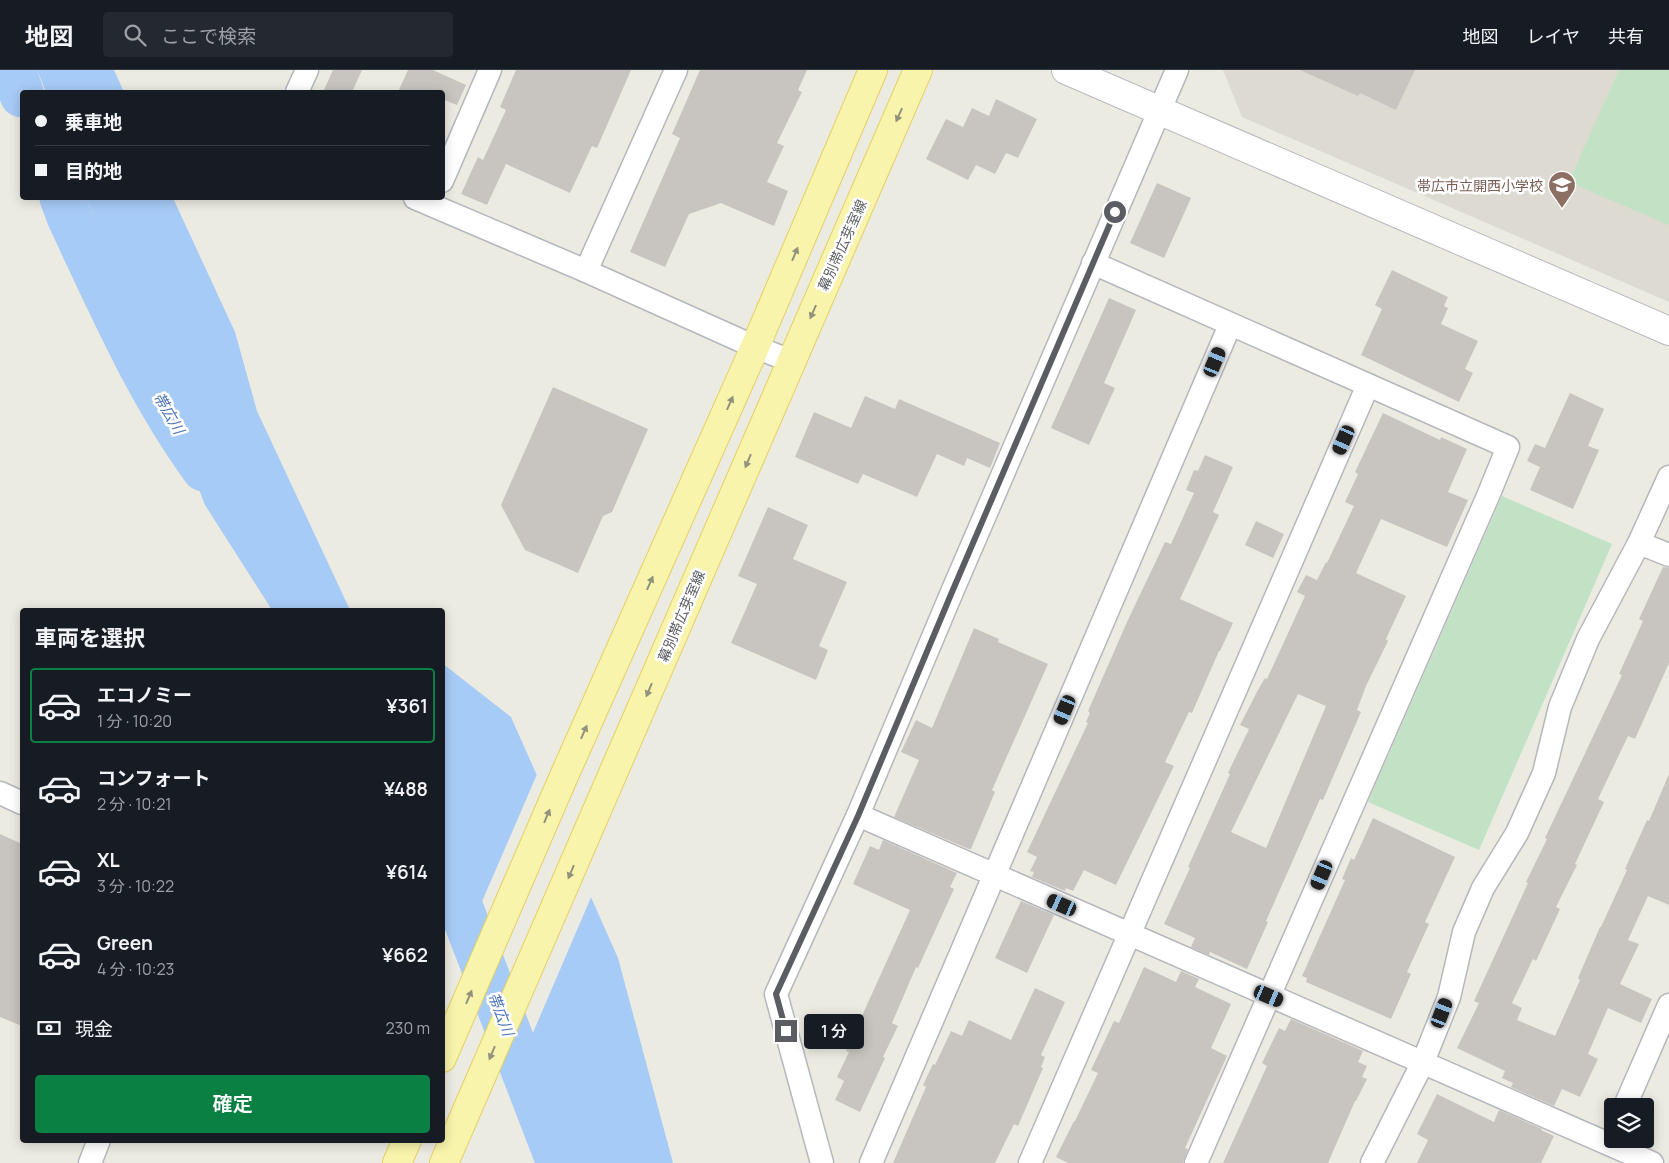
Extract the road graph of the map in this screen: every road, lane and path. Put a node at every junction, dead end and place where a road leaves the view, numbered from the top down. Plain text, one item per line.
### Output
1 (307, 70) edge
2 (490, 70) edge
3 (676, 70) edge
4 (873, 70) edge
5 (918, 70) edge
6 (1066, 70) edge
7 (1177, 70) edge
8 (298, 90) edge
9 (1160, 110) junction
10 (445, 174) edge
11 (428, 200) edge
12 (1093, 263) junction
13 (586, 270) junction
14 (1230, 325) junction
15 (1669, 331) edge
16 (755, 347) junction
17 (791, 361) junction
18 (1368, 385) junction
19 (1669, 477) edge
20 (1639, 543) junction
21 (1669, 555) edge
22 (0, 793) edge
23 (20, 802) edge
24 (858, 816) junction
25 (994, 875) junction
26 (1130, 935) junction
27 (1269, 996) junction
28 (1669, 1004) edge
29 (445, 1051) edge
30 (1423, 1062) junction
31 (1628, 1098) edge
32 (98, 1143) edge
33 (1604, 1146) edge
34 (1608, 1148) edge
35 (90, 1163) edge
36 (444, 1163) edge
37 (822, 1163) edge
38 (870, 1163) edge
39 (1030, 1163) edge
40 (1196, 1163) edge
41 (1372, 1163) edge
42 (1652, 1163) edge

1 - 8 street
2 - 10 street
3 - 13 street
16 -> 4 main road
5 -> 17 main road, 幕別帯広芽室線
6 - 9 street
7 - 9 street
9 - 12 street
9 - 15 street
11 - 13 street
12 - 14 street
12 - 24 street
13 - 16 street
14 - 18 street
14 - 25 street
16 - 17 street
29 -> 16 main road
17 -> 36 main road, 幕別帯広芽室線
18 - 26 street
18 - 27 street
19 - 20 street
20 - 21 street
20 - 30 street
22 - 23 street
24 - 25 street
24 - 37 street
25 - 26 street
25 - 38 street
26 - 27 street
26 - 39 street
27 - 30 street
27 - 40 street
28 - 31 street
30 - 33 street
30 - 41 street
32 - 35 street
34 - 42 street

